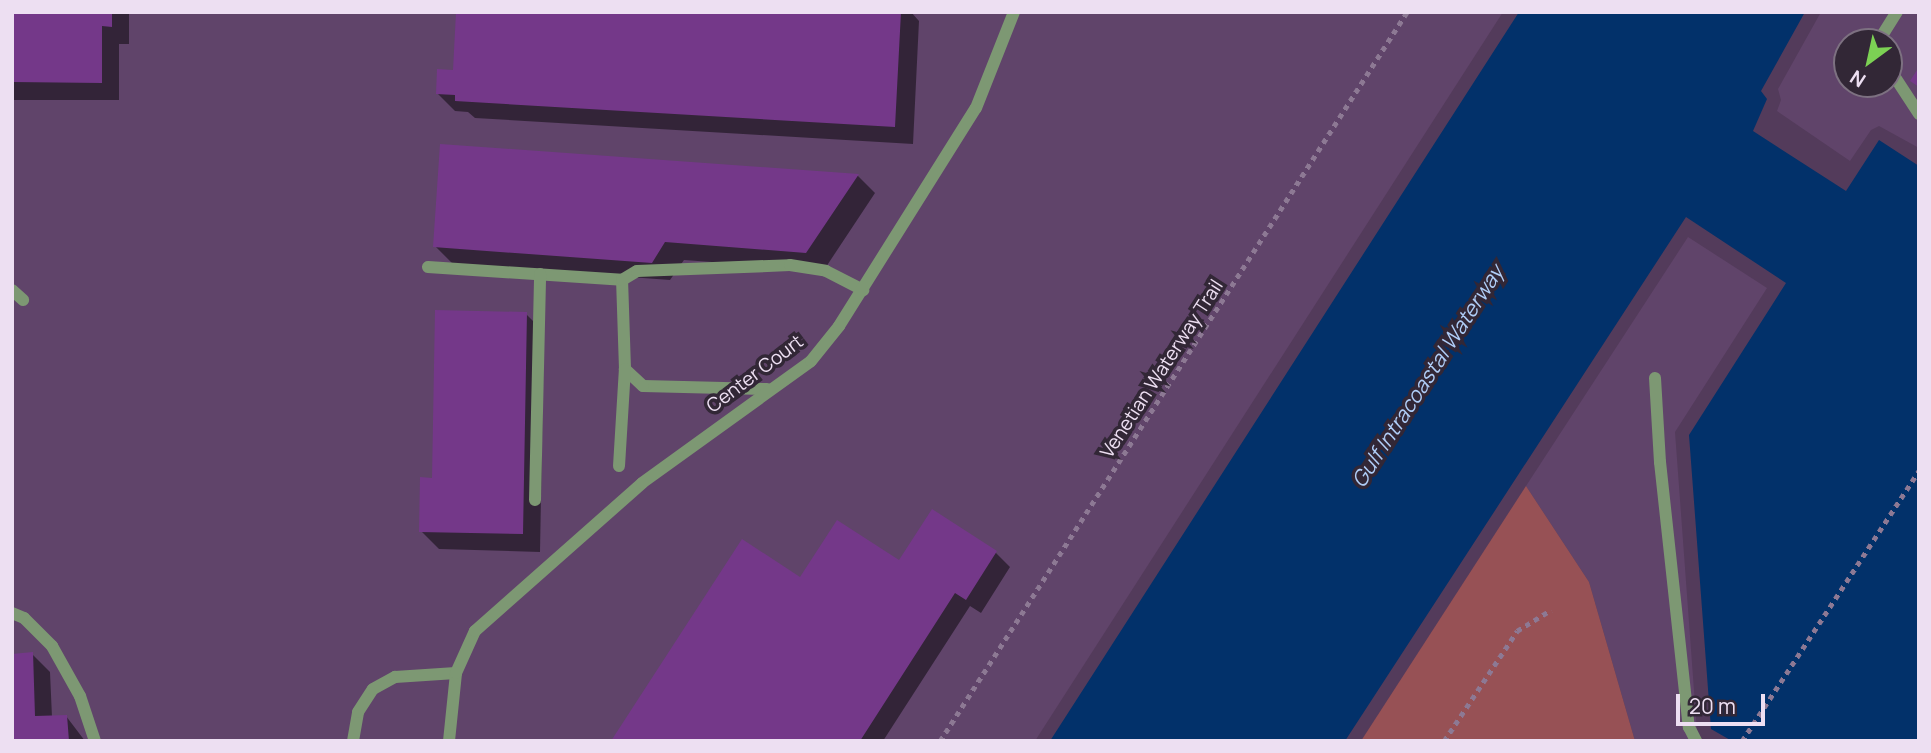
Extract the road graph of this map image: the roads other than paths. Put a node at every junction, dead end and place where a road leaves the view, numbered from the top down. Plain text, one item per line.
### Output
1 (1014, 12) edge
2 (1897, 12) edge
3 (1887, 28) edge
4 (1903, 89) edge
5 (1919, 114) edge
6 (428, 267) dead end
7 (540, 274) junction
8 (622, 280) junction
9 (12, 290) edge
10 (863, 290) junction
11 (23, 300) dead end
12 (625, 369) junction
13 (1655, 378) dead end
14 (767, 390) junction
15 (619, 466) dead end
16 (535, 500) dead end
17 (12, 613) edge
18 (456, 673) junction
19 (95, 741) edge
20 (353, 741) edge
21 (449, 741) edge
22 (1696, 741) edge

1 - 10 street, Center Court
2 - 3 street
4 - 5 street
6 - 7 street
7 - 8 street
7 - 16 street
8 - 10 street
8 - 12 street
9 - 11 street
10 - 14 street, Center Court
12 - 14 street
12 - 15 street
13 - 22 street
14 - 18 street, Center Court
17 - 19 street
18 - 20 street
18 - 21 street, Center Court

